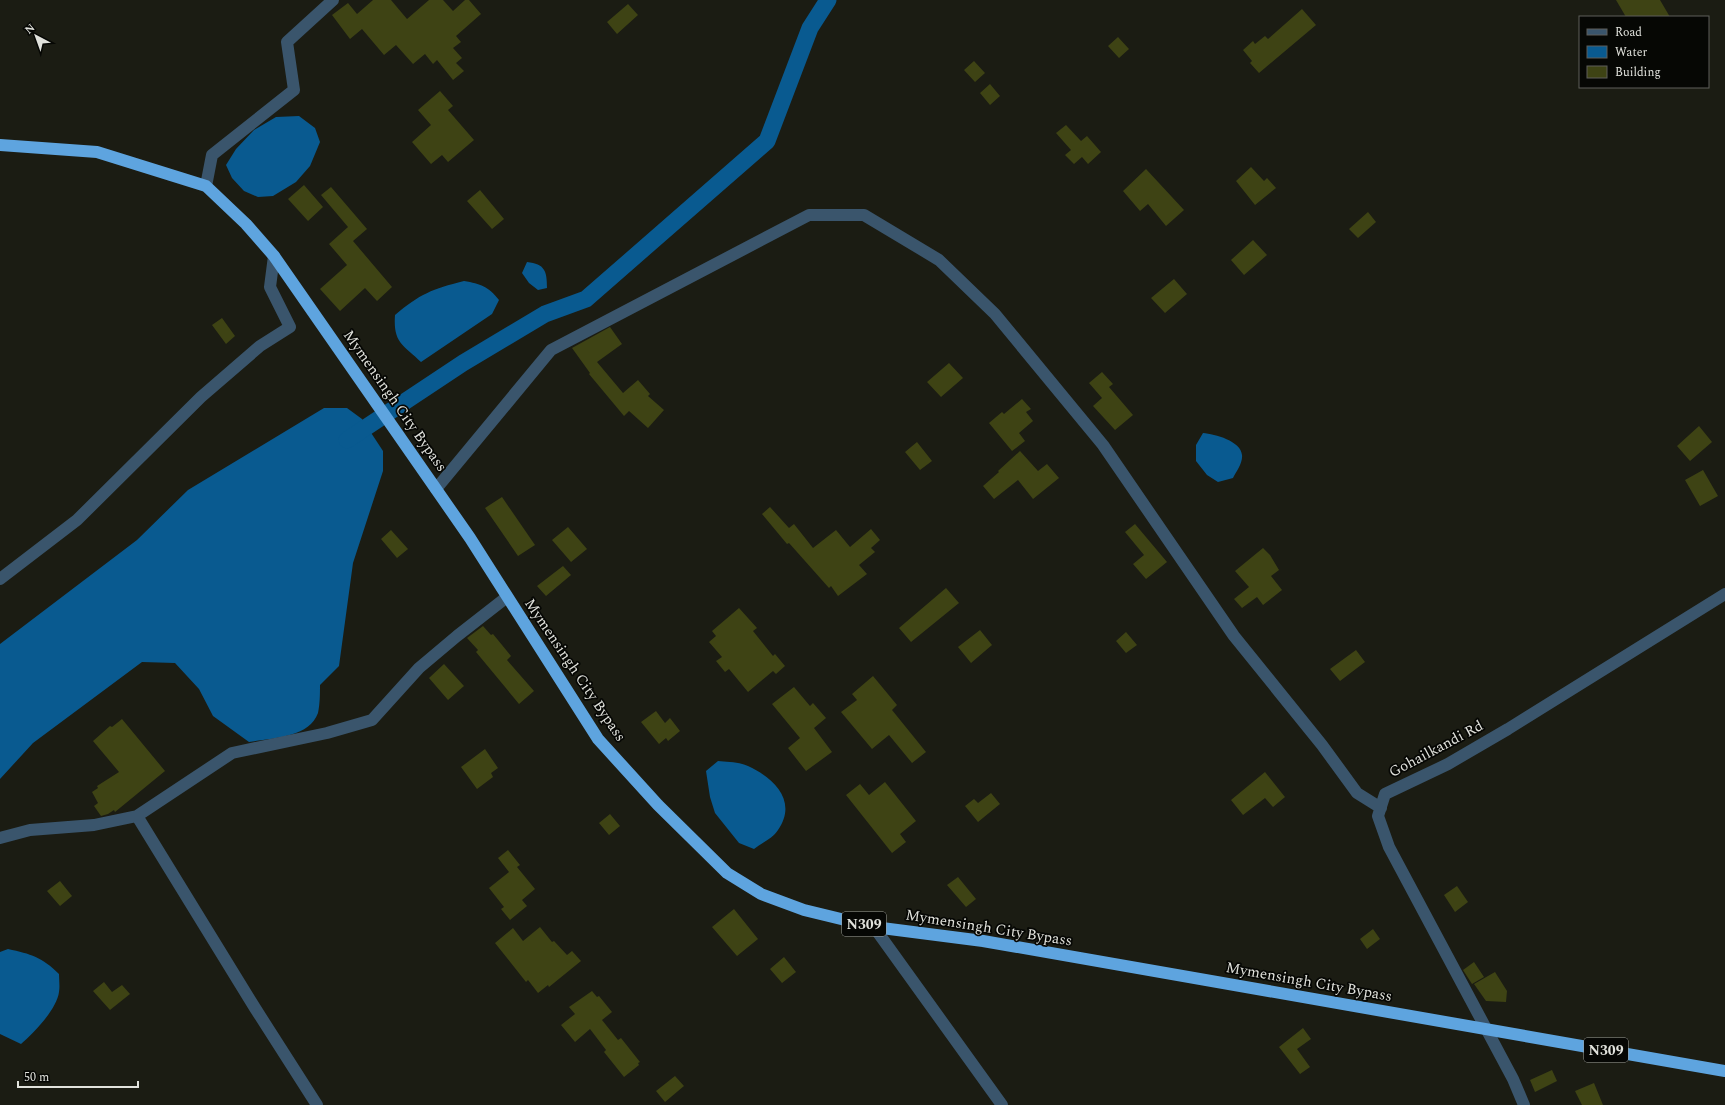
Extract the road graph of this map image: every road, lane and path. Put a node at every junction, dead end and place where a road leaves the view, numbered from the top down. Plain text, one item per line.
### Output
1 (334, 0) edge
2 (0, 145) edge
3 (206, 186) junction
4 (274, 256) junction
5 (436, 489) junction
6 (0, 579) edge
7 (1725, 594) edge
8 (507, 597) junction
9 (1380, 808) junction
10 (137, 816) junction
11 (0, 838) edge
12 (874, 927) junction
13 (1487, 1029) junction
14 (1725, 1072) edge
15 (317, 1105) edge
16 (1002, 1105) edge
17 (1524, 1105) edge

1 - 3 street
2 - 3 highway, Mymensingh City Bypass
3 - 4 highway, Mymensingh City Bypass
4 - 5 highway, Mymensingh City Bypass
4 - 6 street
5 - 8 highway, Mymensingh City Bypass / N309
5 - 9 street
7 - 9 street, Gohailkandi Rd
8 - 10 street
8 - 12 highway, Mymensingh City Bypass / N309
9 - 13 street
10 - 11 street
10 - 15 street
12 - 13 highway, Mymensingh City Bypass / N309
12 - 16 street
13 - 14 highway, Mymensingh City Bypass / N309
13 - 17 street

